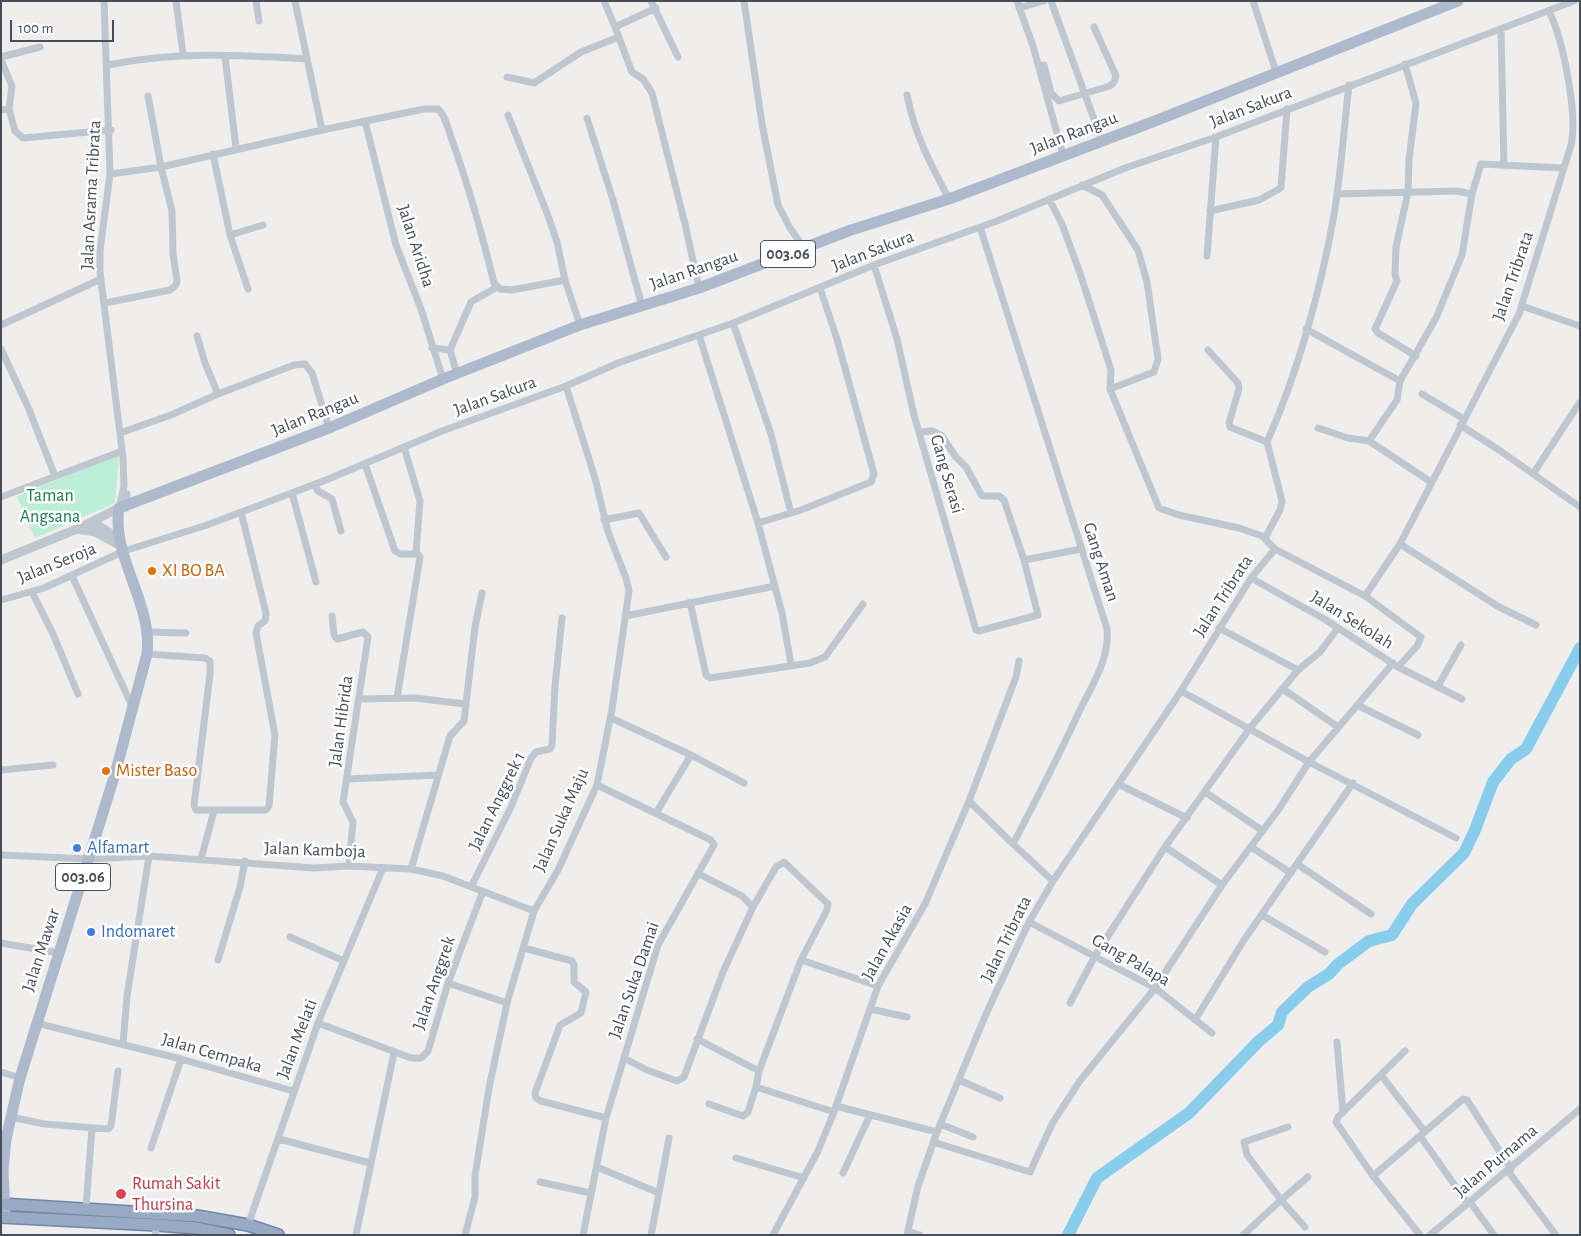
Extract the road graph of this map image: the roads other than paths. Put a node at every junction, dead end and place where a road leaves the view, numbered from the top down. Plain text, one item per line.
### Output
1 (104, 1) edge
2 (176, 1) edge
3 (256, 1) edge
4 (295, 1) edge
5 (604, 1) edge
6 (744, 1) edge
7 (1044, 1) edge
8 (1051, 1) edge
9 (1254, 1) edge
10 (1458, 1) edge
11 (1574, 1) edge
12 (654, 4) edge
13 (1018, 5) edge
14 (1549, 11) junction
15 (259, 21) dead end
16 (615, 27) junction
17 (1094, 27) dead end
18 (1501, 30) junction
19 (619, 37) junction
20 (40, 47) dead end
21 (183, 54) junction
22 (225, 56) junction
23 (678, 57) dead end
24 (1, 59) edge
25 (307, 59) junction
26 (1405, 64) junction
27 (108, 65) junction
28 (1044, 65) dead end
29 (1276, 72) junction
30 (507, 77) dead end
31 (1349, 85) junction
32 (1086, 94) junction
33 (907, 95) dead end
34 (148, 96) dead end
35 (5, 109) edge
36 (1287, 109) junction
37 (508, 115) dead end
38 (587, 118) dead end
39 (365, 121) junction
40 (110, 130) junction
41 (322, 130) junction
42 (1577, 135) edge
43 (1216, 136) junction
44 (1102, 141) junction
45 (236, 148) junction
46 (213, 154) junction
47 (1063, 156) junction
48 (160, 166) junction
49 (1504, 166) junction
50 (1564, 168) junction
51 (110, 174) junction
52 (1082, 185) junction
53 (1408, 192) junction
54 (1337, 194) junction
55 (1472, 194) junction
56 (949, 199) junction
57 (1049, 199) junction
58 (1210, 211) junction
59 (263, 225) dead end
60 (980, 227) junction
61 (230, 235) junction
62 (804, 248) junction
63 (1207, 256) dead end
64 (874, 265) junction
65 (101, 279) junction
66 (565, 280) junction
67 (497, 287) junction
68 (698, 288) junction
69 (820, 288) junction
70 (248, 289) dead end
71 (104, 303) junction
72 (642, 306) junction
73 (1522, 306) junction
74 (733, 323) junction
75 (1, 324) edge
76 (580, 325) junction
77 (1580, 326) edge
78 (1306, 329) junction
79 (699, 335) junction
80 (197, 336) dead end
81 (432, 348) junction
82 (1, 349) edge
83 (450, 350) junction
84 (1208, 350) dead end
85 (1416, 356) junction
86 (457, 374) junction
87 (443, 379) junction
88 (1400, 381) junction
89 (566, 386) junction
90 (1110, 389) junction
91 (218, 394) junction
92 (1422, 394) dead end
93 (1580, 402) edge
94 (1462, 422) junction
95 (329, 428) junction
96 (1318, 428) dead end
97 (919, 432) junction
98 (120, 433) junction
99 (1369, 441) junction
100 (1267, 442) junction
101 (404, 447) junction
102 (122, 451) junction
103 (365, 464) junction
104 (1533, 474) junction
105 (55, 476) junction
106 (1431, 482) junction
107 (315, 484) junction
108 (124, 486) junction
109 (292, 493) junction
110 (1, 497) edge
111 (128, 503) junction
112 (1580, 507) edge
113 (241, 512) junction
114 (791, 513) junction
115 (604, 520) junction
116 (93, 522) junction
117 (758, 523) junction
118 (77, 528) junction
119 (341, 531) dead end
120 (1265, 538) junction
121 (1400, 544) junction
122 (122, 546) junction
123 (1081, 549) junction
124 (1275, 549) junction
125 (416, 554) junction
126 (666, 557) dead end
127 (1, 560) edge
128 (1024, 560) junction
129 (72, 576) junction
130 (1251, 578) junction
131 (316, 582) dead end
132 (775, 586) junction
133 (32, 592) junction
134 (482, 593) dead end
135 (1365, 596) junction
136 (1, 600) edge
137 (690, 602) junction
138 (863, 604) dead end
139 (332, 616) dead end
140 (625, 616) junction
141 (562, 618) dead end
142 (1536, 625) dead end
143 (1219, 628) junction
144 (1338, 628) junction
145 (146, 632) junction
146 (186, 633) dead end
147 (1461, 645) dead end
148 (147, 654) junction
149 (1019, 661) dead end
150 (791, 664) junction
151 (1396, 665) junction
152 (1298, 670) junction
153 (1438, 686) junction
154 (1284, 689) junction
155 (1181, 691) junction
156 (78, 694) dead end
157 (397, 698) junction
158 (360, 699) junction
159 (1462, 699) dead end
160 (465, 704) junction
161 (1357, 705) junction
162 (133, 709) junction
163 (611, 718) junction
164 (1338, 727) junction
165 (1250, 728) junction
166 (1418, 735) dead end
167 (691, 755) junction
168 (1309, 762) junction
169 (54, 765) dead end
170 (1, 770) edge
171 (438, 775) junction
172 (348, 779) junction
173 (1352, 783) junction
174 (744, 784) dead end
175 (1118, 784) junction
176 (597, 785) junction
177 (1205, 792) junction
178 (969, 801) junction
179 (214, 811) junction
180 (656, 813) junction
181 (1187, 818) junction
182 (1263, 831) junction
183 (1456, 838) dead end
184 (1013, 844) junction
185 (1165, 846) junction
186 (1251, 847) junction
187 (1, 855) edge
188 (148, 856) junction
189 (88, 859) junction
190 (201, 859) junction
191 (245, 861) junction
192 (1297, 864) junction
193 (348, 866) junction
194 (383, 868) junction
195 (411, 869) junction
196 (1291, 873) junction
197 (699, 874) junction
198 (1053, 881) junction
199 (472, 885) junction
200 (1222, 885) junction
201 (483, 891) junction
202 (752, 907) junction
203 (534, 911) junction
204 (1371, 914) dead end
205 (1262, 915) junction
206 (1029, 922) junction
207 (290, 937) dead end
208 (1, 943) edge
209 (524, 948) junction
210 (1325, 952) dead end
211 (59, 953) junction
212 (1095, 956) junction
213 (218, 960) dead end
214 (801, 960) junction
215 (344, 961) junction
216 (448, 983) junction
217 (878, 986) junction
218 (1155, 988) junction
219 (507, 1003) junction
220 (1070, 1003) dead end
221 (870, 1009) junction
222 (907, 1017) dead end
223 (1195, 1020) junction
224 (36, 1023) junction
225 (318, 1024) junction
226 (1212, 1033) dead end
227 (697, 1040) junction
228 (1336, 1042) dead end
229 (123, 1044) junction
230 (1405, 1051) dead end
231 (394, 1053) junction
232 (624, 1058) junction
233 (181, 1059) junction
234 (118, 1071) dead end
235 (759, 1071) junction
236 (1, 1072) edge
237 (1381, 1075) junction
238 (20, 1078) junction
239 (959, 1080) junction
240 (756, 1088) junction
241 (293, 1092) junction
242 (1000, 1098) dead end
243 (709, 1104) dead end
244 (835, 1109) junction
245 (1580, 1109) edge
246 (1343, 1112) junction
247 (870, 1115) junction
248 (11, 1117) junction
249 (606, 1118) junction
250 (940, 1124) junction
251 (1288, 1126) dead end
252 (92, 1128) junction
253 (937, 1132) junction
254 (1422, 1134) junction
255 (973, 1137) dead end
256 (669, 1138) dead end
257 (279, 1139) junction
258 (933, 1142) junction
259 (151, 1148) dead end
260 (736, 1158) dead end
261 (370, 1163) junction
262 (597, 1167) junction
263 (1510, 1170) junction
264 (843, 1172) dead end
265 (1373, 1176) junction
266 (1308, 1177) dead end
267 (804, 1178) junction
268 (540, 1182) dead end
269 (591, 1193) junction
270 (659, 1193) junction
271 (1281, 1200) junction
272 (1469, 1203) junction
273 (2, 1204) edge
274 (86, 1207) junction
275 (197, 1216) junction
276 (3, 1217) edge
277 (248, 1225) junction
278 (1305, 1227) dead end
279 (196, 1228) junction
280 (156, 1230) edge
281 (908, 1233) edge
282 (229, 1235) edge
283 (278, 1235) edge
284 (356, 1235) edge
285 (465, 1235) edge
286 (582, 1235) edge
287 (651, 1235) edge
288 (773, 1235) edge
289 (920, 1235) edge
290 (1243, 1235) edge
291 (1420, 1235) edge
292 (1430, 1235) edge
293 (1494, 1235) edge
294 (1556, 1235) edge

1 - 27 street, Jalan Asrama Tribrata
2 - 21 street
3 - 15 street
4 - 25 street
5 - 16 street
6 - 62 street
7 - 13 street
8 - 32 street
9 - 29 street
10 - 29 main road, Jalan Rangau / 003.06
11 - 14 street, Jalan Sakura
12 - 16 street
12 - 23 street
13 - 47 street
14 - 18 street, Jalan Sakura
14 - 42 street, Jalan Tribrata
16 - 19 street
17 - 32 street
18 - 26 street, Jalan Sakura
18 - 49 street
19 - 30 street
19 - 68 street
20 - 24 street
21 - 22 street
21 - 27 street
22 - 25 street
22 - 45 street
24 - 35 street
25 - 41 street
26 - 31 street, Jalan Sakura
26 - 53 street
27 - 40 street, Jalan Asrama Tribrata
28 - 32 street
29 - 44 main road, Jalan Rangau / 003.06
31 - 36 street, Jalan Sakura
31 - 54 street
32 - 44 street
33 - 56 street
34 - 48 street
35 - 40 street
36 - 43 street, Jalan Sakura
36 - 58 street
37 - 66 street
38 - 72 street
39 - 41 street
39 - 67 street
39 - 81 street, Jalan Aridha
40 - 51 street, Jalan Asrama Tribrata
41 - 45 street
42 - 50 street, Jalan Tribrata
43 - 52 street, Jalan Sakura
43 - 58 street
44 - 47 main road, Jalan Rangau / 003.06
45 - 46 street
46 - 48 street
46 - 61 street
47 - 56 main road, Jalan Rangau / 003.06
48 - 51 street
48 - 71 street
49 - 50 street
49 - 55 street
50 - 73 street, Jalan Tribrata
51 - 65 street, Jalan Asrama Tribrata
52 - 57 street, Jalan Sakura
52 - 90 street
53 - 54 street
53 - 55 street
53 - 85 street
54 - 78 street
55 - 85 street
56 - 62 main road, Jalan Rangau / 003.06
57 - 60 street, Jalan Sakura
57 - 90 street
58 - 63 street
59 - 61 street
60 - 64 street, Jalan Sakura
60 - 123 street, Gang Aman
61 - 70 street
62 - 68 main road, Jalan Rangau / 003.06
64 - 69 street, Jalan Sakura
64 - 97 street, Gang Serasi
65 - 71 street, Jalan Asrama Tribrata
65 - 75 street
66 - 67 street
66 - 76 street
67 - 83 street
68 - 72 main road, Jalan Rangau / 003.06
69 - 74 street, Jalan Sakura
69 - 114 street
71 - 98 street, Jalan Asrama Tribrata
72 - 76 main road, Jalan Rangau / 003.06
73 - 77 street
73 - 94 street, Jalan Tribrata
74 - 79 street, Jalan Sakura
74 - 114 street
76 - 86 main road, Jalan Rangau / 003.06
78 - 88 street
78 - 100 street
79 - 89 street, Jalan Sakura
79 - 117 street
80 - 91 street
81 - 83 street
81 - 87 street, Jalan Aridha
82 - 105 street
83 - 86 street
84 - 100 street
85 - 88 street
86 - 87 main road, Jalan Rangau / 003.06
87 - 95 main road, Jalan Rangau / 003.06
88 - 99 street
89 - 101 street, Jalan Sakura
89 - 115 street, Jalan Suka Maju
90 - 120 street
91 - 95 street
91 - 98 street
92 - 94 street
93 - 104 street
94 - 104 street
94 - 106 street, Jalan Tribrata
95 - 111 main road, Jalan Rangau / 003.06
96 - 99 street
97 - 128 street
97 - 128 street, Gang Serasi
98 - 102 street, Jalan Asrama Tribrata
99 - 106 street
100 - 120 street
101 - 103 street, Jalan Sakura
101 - 125 street
102 - 105 street
102 - 108 street, Jalan Asrama Tribrata
103 - 107 street, Jalan Sakura
103 - 125 street
104 - 112 street
105 - 110 street
106 - 121 street, Jalan Tribrata
107 - 109 street, Jalan Sakura
107 - 119 street
108 - 111 street, Jalan Asrama Tribrata
108 - 111 street
109 - 113 street, Jalan Sakura
109 - 131 street
111 - 116 street, Jalan Rangau
111 - 122 main road, Jalan Mawar / 003.06
113 - 122 street, Jalan Sakura
113 - 179 street
114 - 117 street
115 - 126 street
115 - 140 street, Jalan Suka Maju
116 - 118 street, Jalan Rangau
116 - 122 street
117 - 132 street
118 - 122 street
118 - 127 street, Jalan Rangau
120 - 124 street
121 - 135 street, Jalan Tribrata
121 - 142 street
122 - 129 street, Jalan Seroja
122 - 145 main road, Jalan Mawar / 003.06
123 - 128 street
123 - 184 street, Gang Aman
124 - 130 street, Jalan Tribrata
124 - 135 street, Jalan Tribrata
125 - 157 street
129 - 133 street, Jalan Seroja
129 - 162 street
130 - 143 street, Jalan Tribrata
130 - 144 street, Jalan Sekolah
132 - 137 street
132 - 150 street
133 - 136 street, Jalan Seroja
133 - 156 street
134 - 160 street
135 - 151 street
137 - 140 street
137 - 150 street
138 - 150 street
139 - 158 street, Jalan Hibrida
140 - 163 street, Jalan Suka Maju
141 - 199 street, Jalan Anggrek 1
143 - 152 street
143 - 155 street, Jalan Tribrata
144 - 151 street, Jalan Sekolah
144 - 152 street
145 - 146 street
145 - 148 main road, Jalan Mawar / 003.06
147 - 153 street
148 - 162 main road, Jalan Mawar / 003.06
148 - 179 street
149 - 178 street, Jalan Akasia
151 - 153 street, Jalan Sekolah
151 - 161 street
152 - 154 street
153 - 159 street, Jalan Sekolah
154 - 164 street
154 - 165 street
155 - 165 street
155 - 175 street, Jalan Tribrata
157 - 158 street
157 - 160 street
158 - 172 street, Jalan Hibrida
160 - 171 street
161 - 164 street
161 - 166 street
162 - 189 main road, Jalan Mawar / 003.06
163 - 167 street
163 - 176 street, Jalan Suka Maju
164 - 168 street
165 - 168 street
165 - 177 street
167 - 174 street
167 - 180 street
168 - 173 street
168 - 182 street
169 - 170 street
171 - 172 street
171 - 195 street
172 - 193 street, Jalan Hibrida
173 - 183 street
173 - 192 street
175 - 181 street
175 - 198 street, Jalan Tribrata
176 - 180 street, Jalan Suka Damai
176 - 203 street, Jalan Suka Maju
177 - 181 street
177 - 182 street
178 - 184 street
178 - 217 street, Jalan Akasia
179 - 190 street
180 - 197 street, Jalan Suka Damai
181 - 185 street
182 - 186 street
184 - 198 street
185 - 200 street
185 - 212 street
186 - 196 street
186 - 200 street
187 - 189 street, Jalan Kamboja
188 - 189 street, Jalan Kamboja
188 - 190 street, Jalan Kamboja
188 - 229 street
189 - 211 main road, Jalan Mawar / 003.06
190 - 191 street, Jalan Kamboja
191 - 193 street, Jalan Kamboja
191 - 213 street
192 - 196 street
192 - 204 street
193 - 194 street, Jalan Kamboja
194 - 195 street, Jalan Kamboja
194 - 215 street, Jalan Melati
195 - 199 street, Jalan Kamboja
196 - 205 street
197 - 202 street
197 - 232 street, Jalan Suka Damai
198 - 206 street, Jalan Tribrata
199 - 201 street, Jalan Kamboja
200 - 218 street
201 - 203 street, Jalan Kamboja
201 - 216 street, Jalan Anggrek
202 - 214 street
202 - 227 street
203 - 209 street, Jalan Suka Maju
205 - 210 street
205 - 223 street
206 - 212 street, Gang Palapa
206 - 239 street, Jalan Tribrata
207 - 215 street
208 - 211 street
209 - 219 street, Jalan Suka Maju
209 - 249 street
211 - 224 main road, Jalan Mawar / 003.06
212 - 218 street, Gang Palapa
212 - 220 street
214 - 217 street
214 - 235 street
215 - 225 street, Jalan Melati
216 - 219 street
216 - 231 street, Jalan Anggrek
217 - 221 street, Jalan Akasia
218 - 223 street, Gang Palapa
218 - 258 street
219 - 285 street, Jalan Suka Maju
221 - 222 street
221 - 244 street, Jalan Akasia
223 - 226 street, Gang Palapa
224 - 229 street, Jalan Cempaka
224 - 238 main road, Jalan Mawar / 003.06
225 - 231 street, Jalan Anggrek
225 - 241 street, Jalan Melati
227 - 232 street
227 - 235 street
228 - 246 street
229 - 233 street, Jalan Cempaka
230 - 237 street
231 - 261 street
232 - 249 street, Jalan Suka Damai
233 - 241 street, Jalan Cempaka
233 - 259 street
234 - 252 street
235 - 240 street
236 - 238 street
237 - 246 street
237 - 254 street
238 - 248 main road, Jalan Mawar / 003.06
239 - 242 street
239 - 250 street, Jalan Tribrata
240 - 243 street
240 - 244 street
241 - 257 street, Jalan Melati
244 - 247 street
244 - 267 street, Jalan Akasia
245 - 263 street, Jalan Purnama
246 - 265 street
247 - 253 street
247 - 264 street
248 - 252 street
248 - 273 main road, Jalan Mawar / 003.06
249 - 262 street, Jalan Suka Damai
250 - 253 street, Jalan Tribrata
250 - 255 street
251 - 271 street
252 - 274 street
253 - 258 street, Jalan Tribrata
254 - 263 street
254 - 265 street
254 - 272 street
256 - 270 street
257 - 261 street
257 - 277 street, Jalan Melati
258 - 281 street, Jalan Tribrata
260 - 267 street
261 - 284 street
262 - 269 street, Jalan Suka Damai
262 - 270 street
263 - 272 street, Jalan Purnama
263 - 294 street
265 - 291 street
266 - 271 street
267 - 288 street, Jalan Akasia
268 - 269 street
269 - 286 street, Jalan Suka Damai
270 - 287 street
271 - 278 street
271 - 290 street
272 - 292 street, Jalan Purnama
272 - 293 street
273 - 274 highway
273 - 276 main road, Jalan Mawar
274 - 275 highway
275 - 277 highway
275 - 279 highway
276 - 280 highway
277 - 283 highway
279 - 280 highway
279 - 282 highway
281 - 289 street

